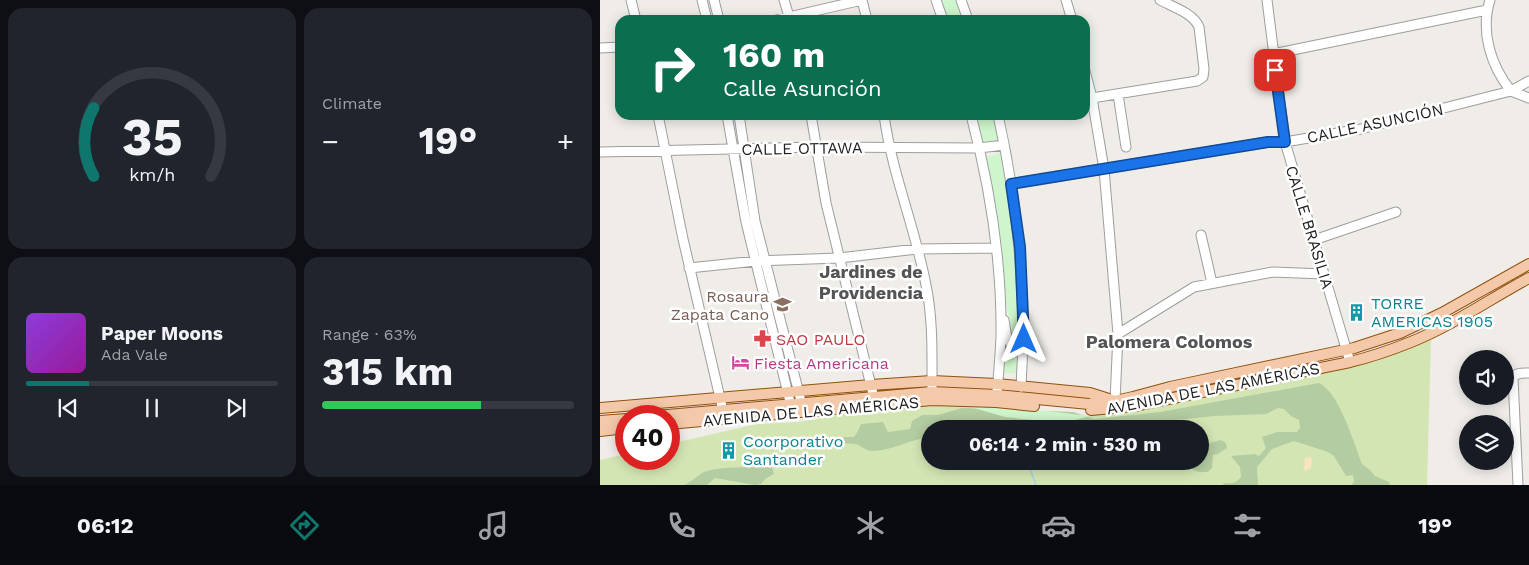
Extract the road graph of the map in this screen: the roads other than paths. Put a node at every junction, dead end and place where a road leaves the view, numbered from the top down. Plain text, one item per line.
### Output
1 (631, 0) edge
2 (702, 0) edge
3 (714, 0) edge
4 (784, 0) edge
5 (862, 0) edge
6 (936, 0) edge
7 (962, 0) edge
8 (1066, 0) edge
9 (1160, 0) edge
10 (1267, 0) edge
11 (1490, 0) edge
12 (1487, 10) junction
13 (635, 15) edge
14 (706, 15) edge
15 (718, 15) edge
16 (789, 15) edge
17 (802, 15) edge
18 (866, 15) edge
19 (942, 15) edge
20 (966, 15) edge
21 (1070, 15) edge
22 (615, 47) edge
23 (600, 48) edge
24 (1273, 54) junction
25 (1529, 81) edge
26 (1090, 90) edge
27 (1511, 92) junction
28 (1118, 94) junction
29 (1092, 98) junction
30 (1529, 98) edge
31 (659, 120) edge
32 (728, 120) edge
33 (740, 120) edge
34 (811, 120) edge
35 (885, 120) edge
36 (972, 120) edge
37 (999, 120) edge
38 (1285, 142) junction
39 (1004, 145) junction
40 (816, 147) junction
41 (889, 147) junction
42 (1126, 147) dead end
43 (745, 148) junction
44 (979, 148) junction
45 (733, 149) junction
46 (601, 150) edge
47 (665, 150) junction
48 (1104, 169) junction
49 (1011, 184) junction
50 (1396, 212) dead end
51 (1201, 236) dead end
52 (1314, 240) junction
53 (996, 248) junction
54 (917, 249) junction
55 (839, 258) junction
56 (756, 261) junction
57 (766, 261) junction
58 (1529, 264) edge
59 (689, 268) junction
60 (1324, 274) junction
61 (1528, 279) edge
62 (1212, 283) junction
63 (1000, 303) junction
64 (1118, 334) junction
65 (1024, 339) junction
66 (1373, 341) junction
67 (1346, 349) junction
68 (1355, 361) junction
69 (1529, 373) edge
70 (932, 381) junction
71 (997, 384) junction
72 (871, 385) junction
73 (1022, 387) junction
74 (794, 392) junction
75 (932, 396) junction
76 (720, 398) junction
77 (996, 399) junction
78 (875, 401) junction
79 (1115, 401) junction
80 (600, 407) edge
81 (797, 408) junction
82 (724, 415) junction
83 (680, 416) edge
84 (615, 420) edge
85 (600, 421) edge
86 (680, 422) edge
87 (615, 429) edge
88 (600, 430) edge
89 (1518, 485) edge

1 - 13 street
2 - 14 street
3 - 15 street
4 - 16 street
5 - 17 street
5 - 18 street
6 - 19 street
7 - 20 street
8 - 21 street
9 - 28 street
10 - 24 street, CALLE BRASILIA
11 - 12 street
12 - 24 street
12 - 27 street
22 - 23 street
24 - 38 street, CALLE BRASILIA
25 - 27 street
26 - 29 street
27 - 30 street
27 - 38 street, CALLE ASUNCIÓN
28 - 29 street
28 - 42 street
29 - 48 street
31 - 47 street
32 - 45 street
33 - 43 street
34 - 40 street
35 - 41 street
36 - 44 street
37 - 39 street
38 - 48 street, CALLE ASUNCIÓN
38 - 52 street, CALLE BRASILIA
39 - 44 street, CALLE OTTAWA
39 - 49 street
40 - 41 street, CALLE OTTAWA
40 - 43 street, CALLE OTTAWA
40 - 55 street
41 - 44 street, CALLE OTTAWA
41 - 54 street
43 - 45 street, CALLE OTTAWA
43 - 57 street
44 - 53 street
45 - 47 street, CALLE OTTAWA
45 - 56 street
46 - 47 street, CALLE OTTAWA
47 - 59 street
48 - 49 street, CALLE ASUNCIÓN
48 - 64 street
49 - 65 street
50 - 52 street
51 - 62 street
52 - 60 street, CALLE BRASILIA
53 - 54 street
53 - 63 street
54 - 55 street
54 - 70 street
55 - 57 street
55 - 72 street
56 - 57 street
56 - 59 street
56 - 74 street
57 - 74 street
58 - 66 main road, AVENIDA DE LAS AMÉRICAS
59 - 76 street
60 - 62 street
60 - 67 street, CALLE BRASILIA
61 - 68 main road, AVENIDA DE LAS AMÉRICAS
62 - 64 street
63 - 65 street
63 - 71 street
64 - 79 street
65 - 73 street
66 - 67 main road, AVENIDA DE LAS AMÉRICAS
66 - 68 main road
67 - 68 street, CALLE BRASILIA
67 - 79 main road, AVENIDA DE LAS AMÉRICAS
68 - 77 main road, AVENIDA DE LAS AMÉRICAS
69 - 89 street
70 - 71 main road, AVENIDA DE LAS AMÉRICAS
70 - 72 main road, AVENIDA DE LAS AMÉRICAS
70 - 75 street
71 - 73 main road, AVENIDA DE LAS AMÉRICAS
71 - 77 street
72 - 74 main road, AVENIDA DE LAS AMÉRICAS
72 - 78 street
73 - 79 main road, AVENIDA DE LAS AMÉRICAS
74 - 76 main road, AVENIDA DE LAS AMÉRICAS
74 - 81 street
75 - 77 main road, AVENIDA DE LAS AMÉRICAS
75 - 78 main road, AVENIDA DE LAS AMÉRICAS
76 - 80 main road, AVENIDA DE LAS AMÉRICAS
76 - 82 street
77 - 79 main road, AVENIDA DE LAS AMÉRICAS
78 - 81 main road, AVENIDA DE LAS AMÉRICAS
81 - 82 main road, AVENIDA DE LAS AMÉRICAS
82 - 83 main road, AVENIDA DE LAS AMÉRICAS
82 - 86 main road, AVENIDA DE LAS AMÉRICAS
84 - 85 main road
87 - 88 main road

